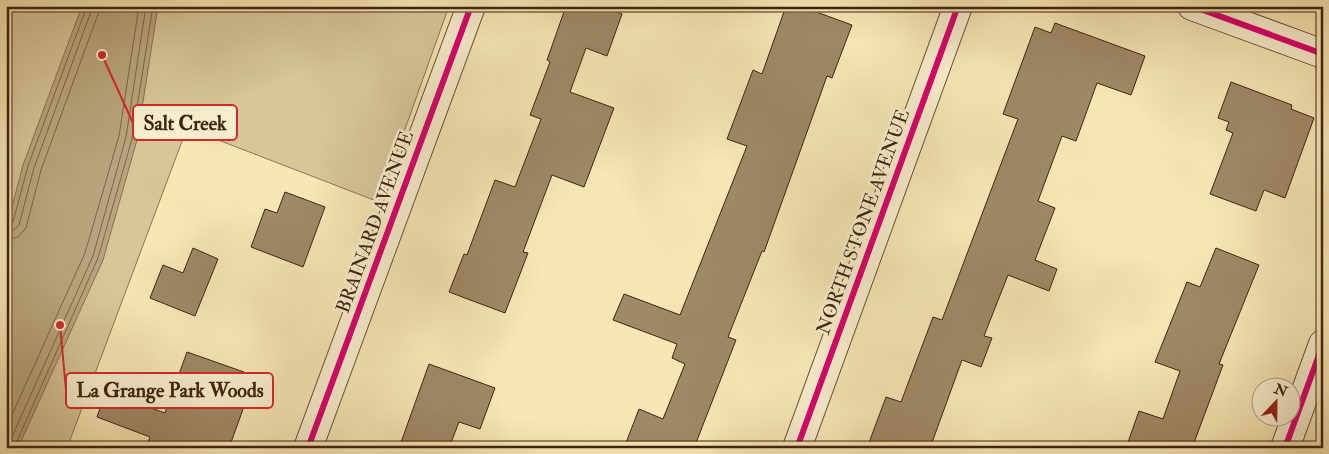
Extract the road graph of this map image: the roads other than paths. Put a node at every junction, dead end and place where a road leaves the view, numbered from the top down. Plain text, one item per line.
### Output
1 (471, 6) edge
2 (958, 6) edge
3 (1192, 6) edge
4 (1323, 54) edge
5 (1323, 344) edge
6 (308, 448) edge
7 (797, 448) edge
8 (1285, 448) edge

1 - 6 street, BRAINARD AVENUE
2 - 7 street, NORTH STONE AVENUE
3 - 4 street
5 - 8 street

